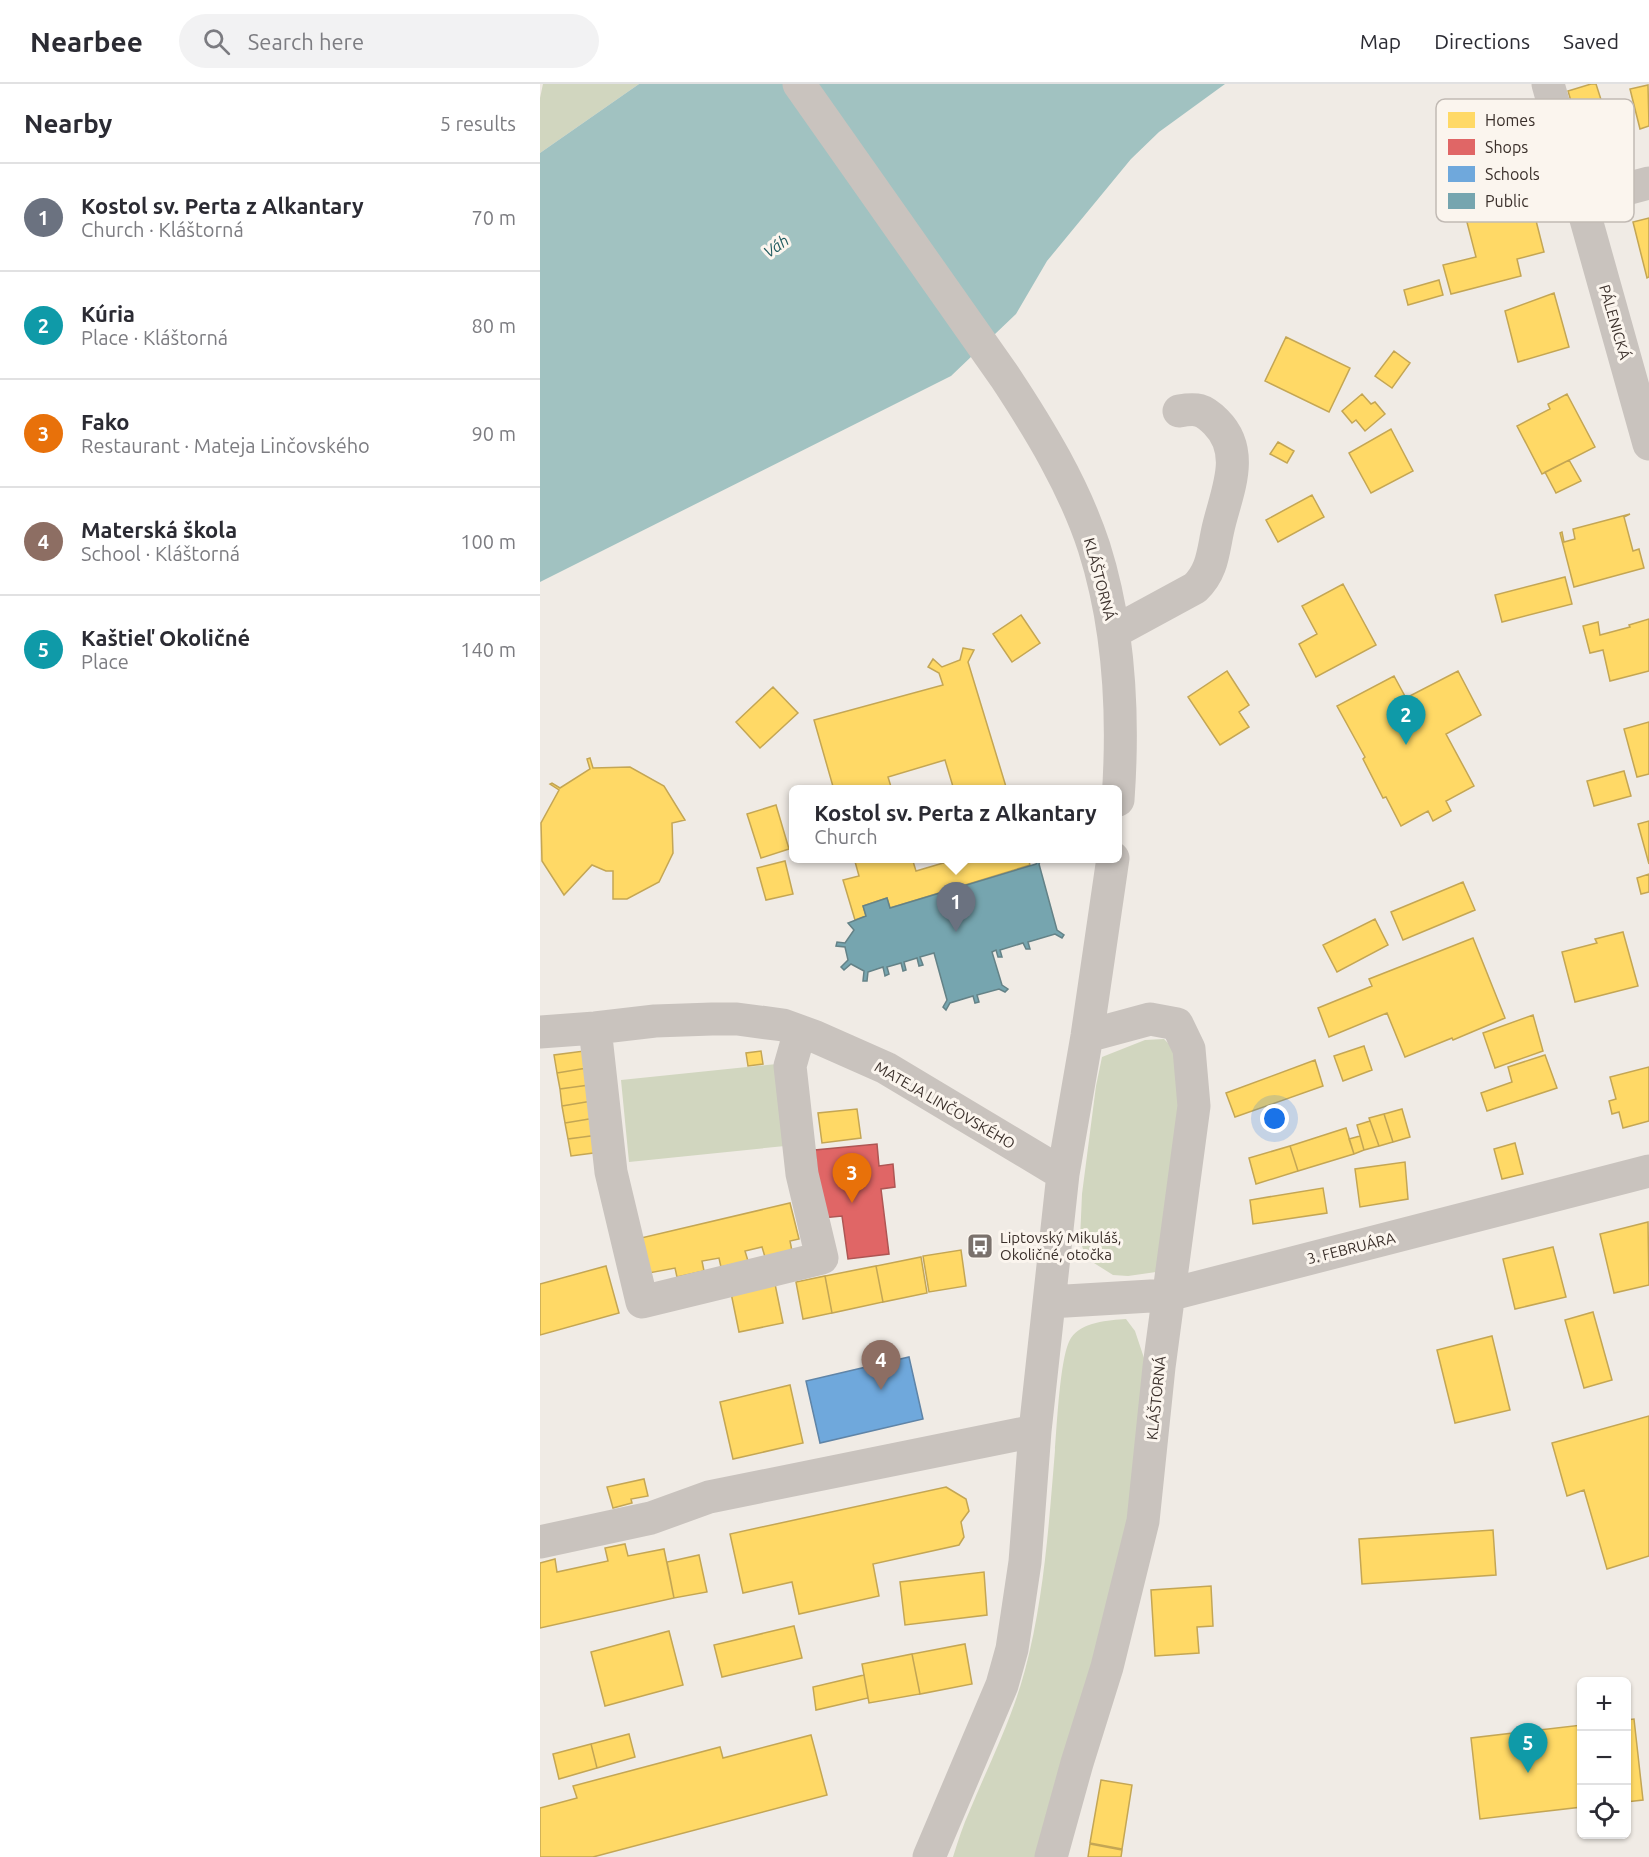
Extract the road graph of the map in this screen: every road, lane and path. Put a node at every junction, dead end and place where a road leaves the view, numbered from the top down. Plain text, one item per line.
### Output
1 (799, 84) edge
2 (1548, 84) edge
3 (1552, 99) edge
4 (1649, 183) edge
5 (1634, 187) edge
6 (1587, 222) edge
7 (1179, 411) dead end
8 (1649, 444) edge
9 (1114, 632) junction
10 (1119, 785) edge
11 (1112, 863) edge
12 (595, 1028) junction
13 (800, 1031) junction
14 (540, 1032) edge
15 (1087, 1036) junction
16 (1649, 1171) edge
17 (1063, 1174) junction
18 (1168, 1295) junction
19 (1049, 1302) junction
20 (1035, 1431) junction
21 (540, 1542) edge
22 (929, 1857) edge
23 (1051, 1857) edge

1 - 9 street, KLÁŠTORNÁ
2 - 3 street, PÁLENICKÁ
4 - 5 street
6 - 8 street, PÁLENICKÁ
7 - 9 street
9 - 10 street, KLÁŠTORNÁ
11 - 15 street
12 - 13 street, MATEJA LINČOVSKÉHO
12 - 13 street
12 - 14 street, MATEJA LINČOVSKÉHO
13 - 17 street, MATEJA LINČOVSKÉHO
15 - 17 street
15 - 18 street, KLÁŠTORNÁ
16 - 18 street, 3. FEBRUÁRA
17 - 19 street
18 - 19 street, 3. FEBRUÁRA
18 - 23 street, KLÁŠTORNÁ
19 - 20 street
20 - 21 street
20 - 22 street

